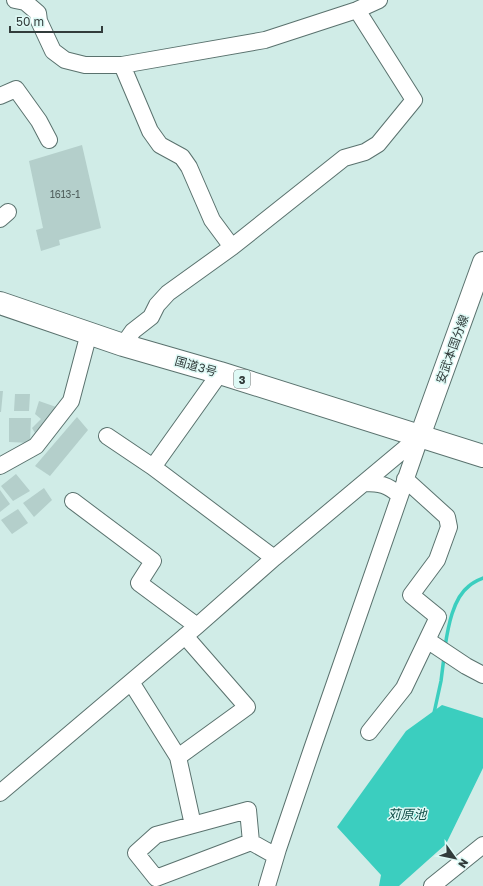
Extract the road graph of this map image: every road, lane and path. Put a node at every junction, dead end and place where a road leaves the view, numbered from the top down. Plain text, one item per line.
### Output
1 (379, 0) edge
2 (22, 1) edge
3 (357, 10) junction
4 (122, 65) junction
5 (0, 96) edge
6 (49, 140) dead end
7 (232, 247) junction
8 (483, 262) edge
9 (0, 303) edge
10 (89, 333) junction
11 (123, 345) junction
12 (220, 373) junction
13 (107, 436) dead end
14 (420, 436) junction
15 (483, 456) edge
16 (0, 466) edge
17 (154, 467) junction
18 (405, 480) junction
19 (365, 483) junction
20 (399, 495) junction
21 (73, 501) dead end
22 (274, 558) junction
23 (197, 626) junction
24 (185, 636) junction
25 (427, 640) junction
26 (483, 675) edge
27 (132, 682) junction
28 (370, 732) dead end
29 (178, 758) junction
30 (0, 794) edge
31 (194, 825) junction
32 (251, 842) junction
33 (483, 845) edge
34 (276, 856) junction
35 (267, 886) edge
36 (432, 886) edge

1 - 3 street
2 - 4 street
3 - 4 street
3 - 7 street
4 - 7 street
5 - 6 street
7 - 11 street
8 - 14 main road, 安武本国分線
9 - 10 highway, 国道3号 / 3
10 - 11 highway, 国道3号 / 3
10 - 16 street
11 - 12 highway, 国道3号 / 3
12 - 14 highway, 国道3号 / 3
12 - 17 street
13 - 17 street
14 - 15 highway, 国道3号 / 3
14 - 18 street
14 - 19 street
17 - 22 street
18 - 20 street
18 - 25 street
19 - 20 street
19 - 22 street
20 - 34 street
21 - 23 street
22 - 23 street
23 - 24 street
24 - 27 street
24 - 29 street
25 - 26 street
25 - 28 street
27 - 29 street
27 - 30 street
29 - 31 street
31 - 32 street
31 - 32 street
32 - 34 street
33 - 36 street
34 - 35 street

